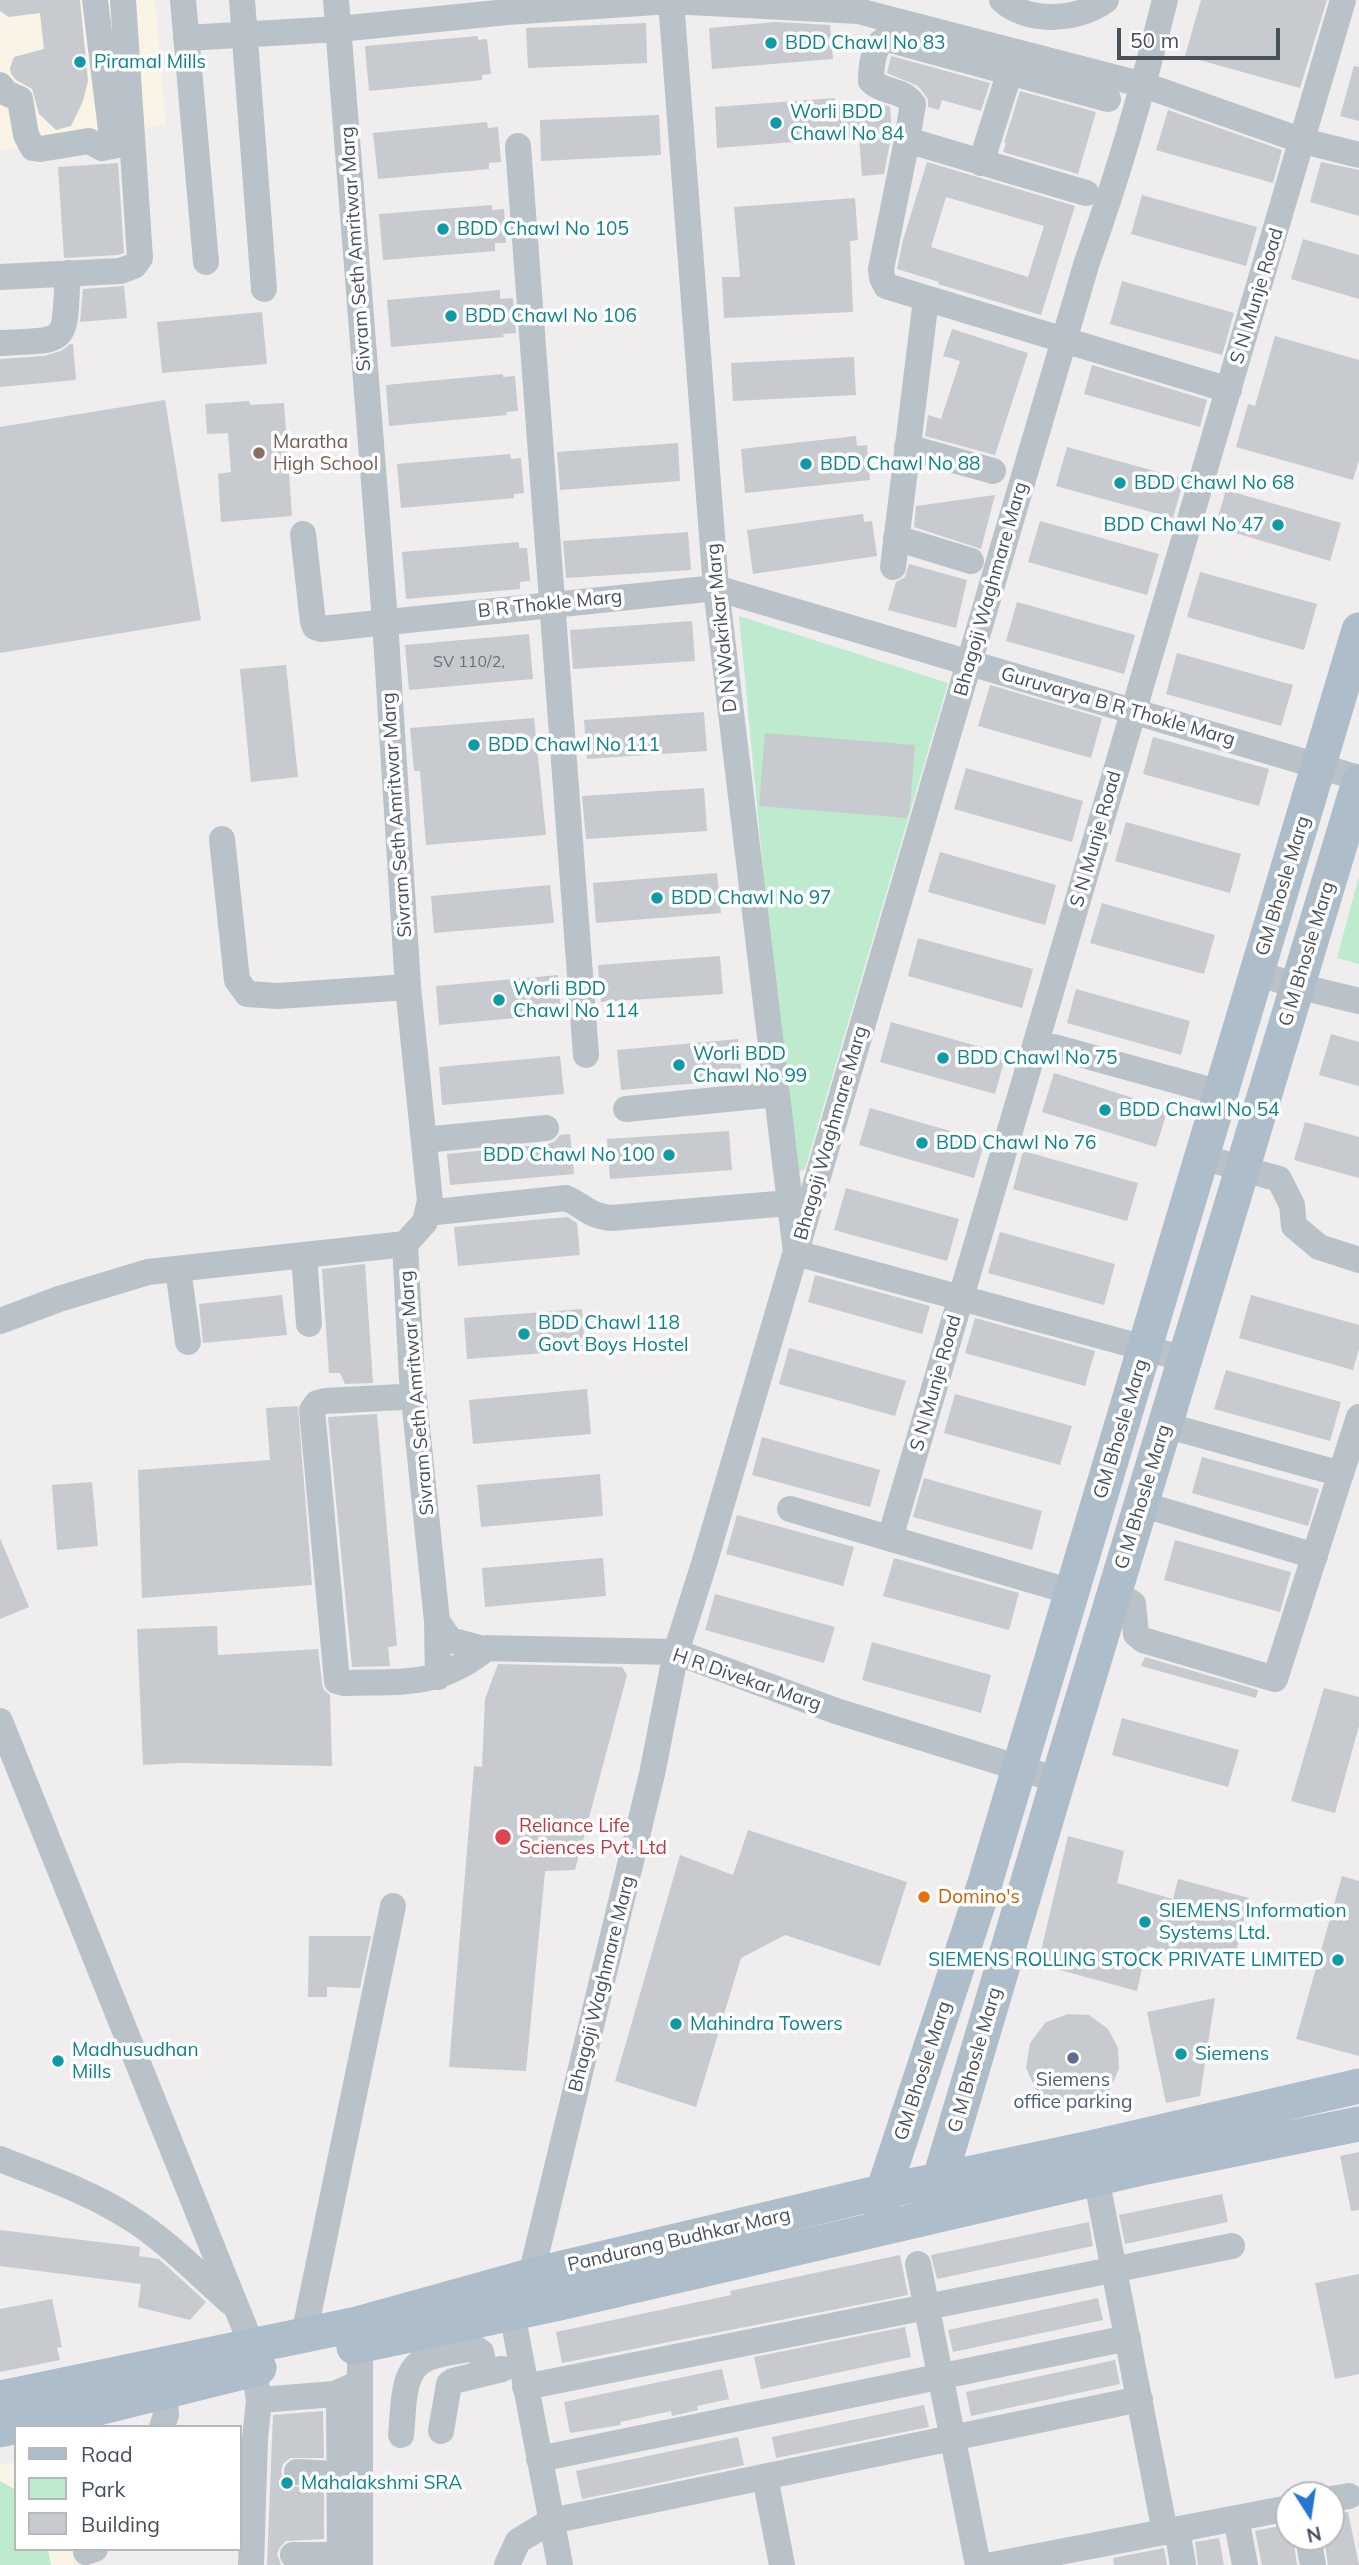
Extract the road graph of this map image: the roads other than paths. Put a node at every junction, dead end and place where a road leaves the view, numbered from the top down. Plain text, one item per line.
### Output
1 (95, 0) edge
2 (112, 0) edge
3 (123, 0) edge
4 (183, 0) edge
5 (242, 0) edge
6 (336, 0) edge
7 (1002, 0) edge
8 (1106, 0) edge
9 (1165, 0) edge
10 (1343, 0) edge
11 (671, 1) edge
12 (339, 29) junction
13 (245, 35) junction
14 (187, 38) junction
15 (1010, 70) junction
16 (0, 85) edge
17 (1144, 85) junction
18 (1108, 99) dead end
19 (907, 140) junction
20 (1303, 141) junction
21 (113, 146) junction
22 (518, 146) dead end
23 (1359, 155) edge
24 (981, 163) junction
25 (1086, 193) dead end
26 (206, 262) dead end
27 (68, 273) junction
28 (0, 277) edge
29 (264, 289) dead end
30 (926, 299) junction
31 (1064, 341) junction
32 (0, 343) edge
33 (1229, 390) junction
34 (908, 447) junction
35 (993, 471) dead end
36 (303, 534) dead end
37 (897, 538) junction
38 (971, 561) dead end
39 (893, 567) dead end
40 (716, 589) junction
41 (552, 604) junction
42 (385, 621) junction
43 (1359, 630) edge
44 (969, 663) junction
45 (1134, 712) junction
46 (1318, 766) junction
47 (1359, 780) edge
48 (222, 839) dead end
49 (1257, 973) junction
50 (1297, 986) junction
51 (408, 987) junction
52 (1359, 1001) edge
53 (1054, 1047) dead end
54 (586, 1055) dead end
55 (1221, 1093) junction
56 (776, 1094) junction
57 (626, 1109) dead end
58 (546, 1128) dead end
59 (424, 1140) junction
60 (1202, 1157) junction
61 (1242, 1170) junction
62 (789, 1203) junction
63 (427, 1213) junction
64 (405, 1244) junction
65 (796, 1253) junction
66 (304, 1255) junction
67 (1359, 1260) edge
68 (178, 1269) junction
69 (961, 1298) junction
70 (0, 1321) edge
71 (309, 1324) dead end
72 (188, 1342) dead end
73 (1144, 1349) junction
74 (1185, 1359) junction
75 (323, 1384) dead end
76 (407, 1388) junction
77 (1359, 1417) edge
78 (1165, 1425) junction
79 (1341, 1474) junction
80 (1141, 1504) junction
81 (790, 1509) dead end
82 (890, 1538) junction
83 (1315, 1556) junction
84 (1072, 1592) junction
85 (1114, 1594) junction
86 (437, 1621) junction
87 (487, 1648) junction
88 (676, 1652) junction
89 (438, 1677) junction
90 (0, 1721) edge
91 (1019, 1768) junction
92 (1058, 1780) junction
93 (393, 1906) dead end
94 (1359, 2086) edge
95 (1359, 2124) edge
96 (0, 2159) edge
97 (1093, 2163) junction
98 (940, 2179) junction
99 (883, 2192) junction
100 (941, 2214) junction
101 (882, 2227) junction
102 (1232, 2246) dead end
103 (918, 2264) dead end
104 (1114, 2269) junction
105 (533, 2275) junction
106 (926, 2307) junction
107 (236, 2308) junction
108 (512, 2314) junction
109 (304, 2335) junction
110 (356, 2335) junction
111 (1128, 2338) junction
112 (255, 2372) junction
113 (485, 2372) junction
114 (523, 2376) junction
115 (940, 2377) junction
116 (350, 2387) junction
117 (164, 2392) junction
118 (0, 2398) edge
119 (1140, 2399) junction
120 (22, 2425) edge
121 (163, 2425) edge
122 (441, 2431) dead end
123 (401, 2435) dead end
124 (953, 2438) junction
125 (539, 2459) junction
126 (297, 2472) dead end
127 (350, 2475) junction
128 (765, 2477) junction
129 (1275, 2511) edge
130 (1236, 2518) junction
131 (551, 2521) junction
132 (1171, 2530) junction
133 (1111, 2554) edge
134 (293, 2555) dead end
135 (350, 2560) edge
136 (1049, 2560) edge
137 (251, 2565) edge
138 (507, 2565) edge
139 (560, 2565) edge
140 (782, 2565) edge
141 (978, 2565) edge
142 (992, 2565) edge
143 (1183, 2565) edge
144 (1245, 2565) edge

1 - 21 street
2 - 21 street
3 - 27 street
4 - 14 street
5 - 13 street
6 - 12 street, Sivram Seth Amritwar Marg
7 - 8 street
9 - 17 street, Bhagoji Waghmare Marg
10 - 20 street, S N Munje Road
11 - 12 street
11 - 17 street
11 - 40 street, D N Wakrikar Marg
12 - 13 street
12 - 42 street, Sivram Seth Amritwar Marg
13 - 14 street
13 - 29 street
14 - 26 street
15 - 18 street
15 - 19 street
15 - 24 street
16 - 21 street
17 - 20 street
17 - 31 street, Bhagoji Waghmare Marg
19 - 24 street
19 - 30 street
20 - 23 street
20 - 33 street, S N Munje Road
22 - 41 street
24 - 25 street
27 - 28 street
27 - 32 street
30 - 31 street
30 - 34 street
31 - 33 street
31 - 44 street, Bhagoji Waghmare Marg
33 - 45 street, S N Munje Road
34 - 35 street
34 - 37 street
36 - 42 street, B R Thokle Marg
37 - 38 street
37 - 39 street
40 - 41 street, B R Thokle Marg
40 - 44 street, Guruvarya B R Thokle Marg
40 - 56 street, D N Wakrikar Marg
41 - 42 street, B R Thokle Marg
41 - 54 street
42 - 51 street, Sivram Seth Amritwar Marg
43 - 46 main road, GM Bhosle Marg
44 - 45 street, Guruvarya B R Thokle Marg
44 - 65 street, Bhagoji Waghmare Marg
45 - 46 street, Guruvarya B R Thokle Marg
45 - 69 street, S N Munje Road
46 - 47 street, Guruvarya B R Thokle Marg
46 - 49 main road, GM Bhosle Marg
47 - 50 main road, G M Bhosle Marg
48 - 51 street
49 - 50 street
49 - 55 main road, GM Bhosle Marg
50 - 52 street
50 - 61 main road, G M Bhosle Marg
51 - 59 street, Sivram Seth Amritwar Marg
53 - 55 street
55 - 60 main road, GM Bhosle Marg
56 - 57 street
56 - 62 street, D N Wakrikar Marg
58 - 59 street
59 - 63 street, Sivram Seth Amritwar Marg
60 - 61 street
60 - 73 main road, GM Bhosle Marg
61 - 67 street
61 - 74 main road, G M Bhosle Marg
62 - 63 street
62 - 65 street, D N Wakrikar Marg
63 - 64 street, Sivram Seth Amritwar Marg
64 - 66 street
64 - 76 street, Sivram Seth Amritwar Marg
65 - 69 street
65 - 88 street, Bhagoji Waghmare Marg
66 - 68 street
66 - 71 street
68 - 70 street
68 - 72 street
69 - 73 street
69 - 82 street, S N Munje Road
73 - 74 street
73 - 84 main road, GM Bhosle Marg
74 - 78 main road, G M Bhosle Marg
75 - 76 street
76 - 86 street, Sivram Seth Amritwar Marg
76 - 89 street
77 - 79 street
78 - 79 street
78 - 80 main road, G M Bhosle Marg
79 - 83 street
80 - 83 street
80 - 85 main road, G M Bhosle Marg
81 - 82 street
82 - 84 street
83 - 85 street
84 - 91 main road, GM Bhosle Marg
85 - 92 main road, G M Bhosle Marg
86 - 87 street, H R Divekar Marg
86 - 89 street, Sivram Seth Amritwar Marg
87 - 88 street, H R Divekar Marg
87 - 89 street
88 - 91 street, H R Divekar Marg
88 - 105 street, Bhagoji Waghmare Marg
90 - 107 street
91 - 92 street, H R Divekar Marg
91 - 99 main road, GM Bhosle Marg
92 - 98 main road, G M Bhosle Marg
93 - 109 street
94 - 97 main road, Pandurang Budhkar Marg
95 - 97 main road, Pandurang Budhkar Marg
96 - 107 street
97 - 98 main road, Pandurang Budhkar Marg
97 - 100 main road, Pandurang Budhkar Marg
97 - 104 street
98 - 99 main road, Pandurang Budhkar Marg
98 - 100 main road, G M Bhosle Marg
99 - 101 main road, GM Bhosle Marg
99 - 105 main road, Pandurang Budhkar Marg
100 - 101 main road, Pandurang Budhkar Marg
101 - 108 main road, Pandurang Budhkar Marg
102 - 104 street
103 - 106 street
104 - 106 street
104 - 111 street
105 - 110 main road, Pandurang Budhkar Marg
106 - 114 street
106 - 115 street
107 - 112 street
108 - 110 main road, Pandurang Budhkar Marg
108 - 114 street
109 - 110 main road, Pandurang Budhkar Marg
109 - 112 main road, Pandurang Budhkar Marg
110 - 112 main road, Pandurang Budhkar Marg
110 - 116 street
111 - 115 street
111 - 119 street
112 - 116 street
112 - 117 main road, Pandurang Budhkar Marg
112 - 118 main road, Pandurang Budhkar Marg
112 - 137 street
113 - 114 street
113 - 122 street
113 - 123 street
114 - 125 street
115 - 124 street
115 - 125 street
116 - 127 street
117 - 120 main road, Pandurang Budhkar Marg
117 - 121 street
119 - 124 street
119 - 132 street
124 - 128 street
124 - 141 street
125 - 131 street
126 - 127 street
127 - 135 street
128 - 131 street
128 - 140 street
129 - 130 street
130 - 132 street
130 - 144 street
131 - 138 street
131 - 139 street
132 - 133 street
132 - 143 street
133 - 136 street
134 - 135 street
136 - 142 street

